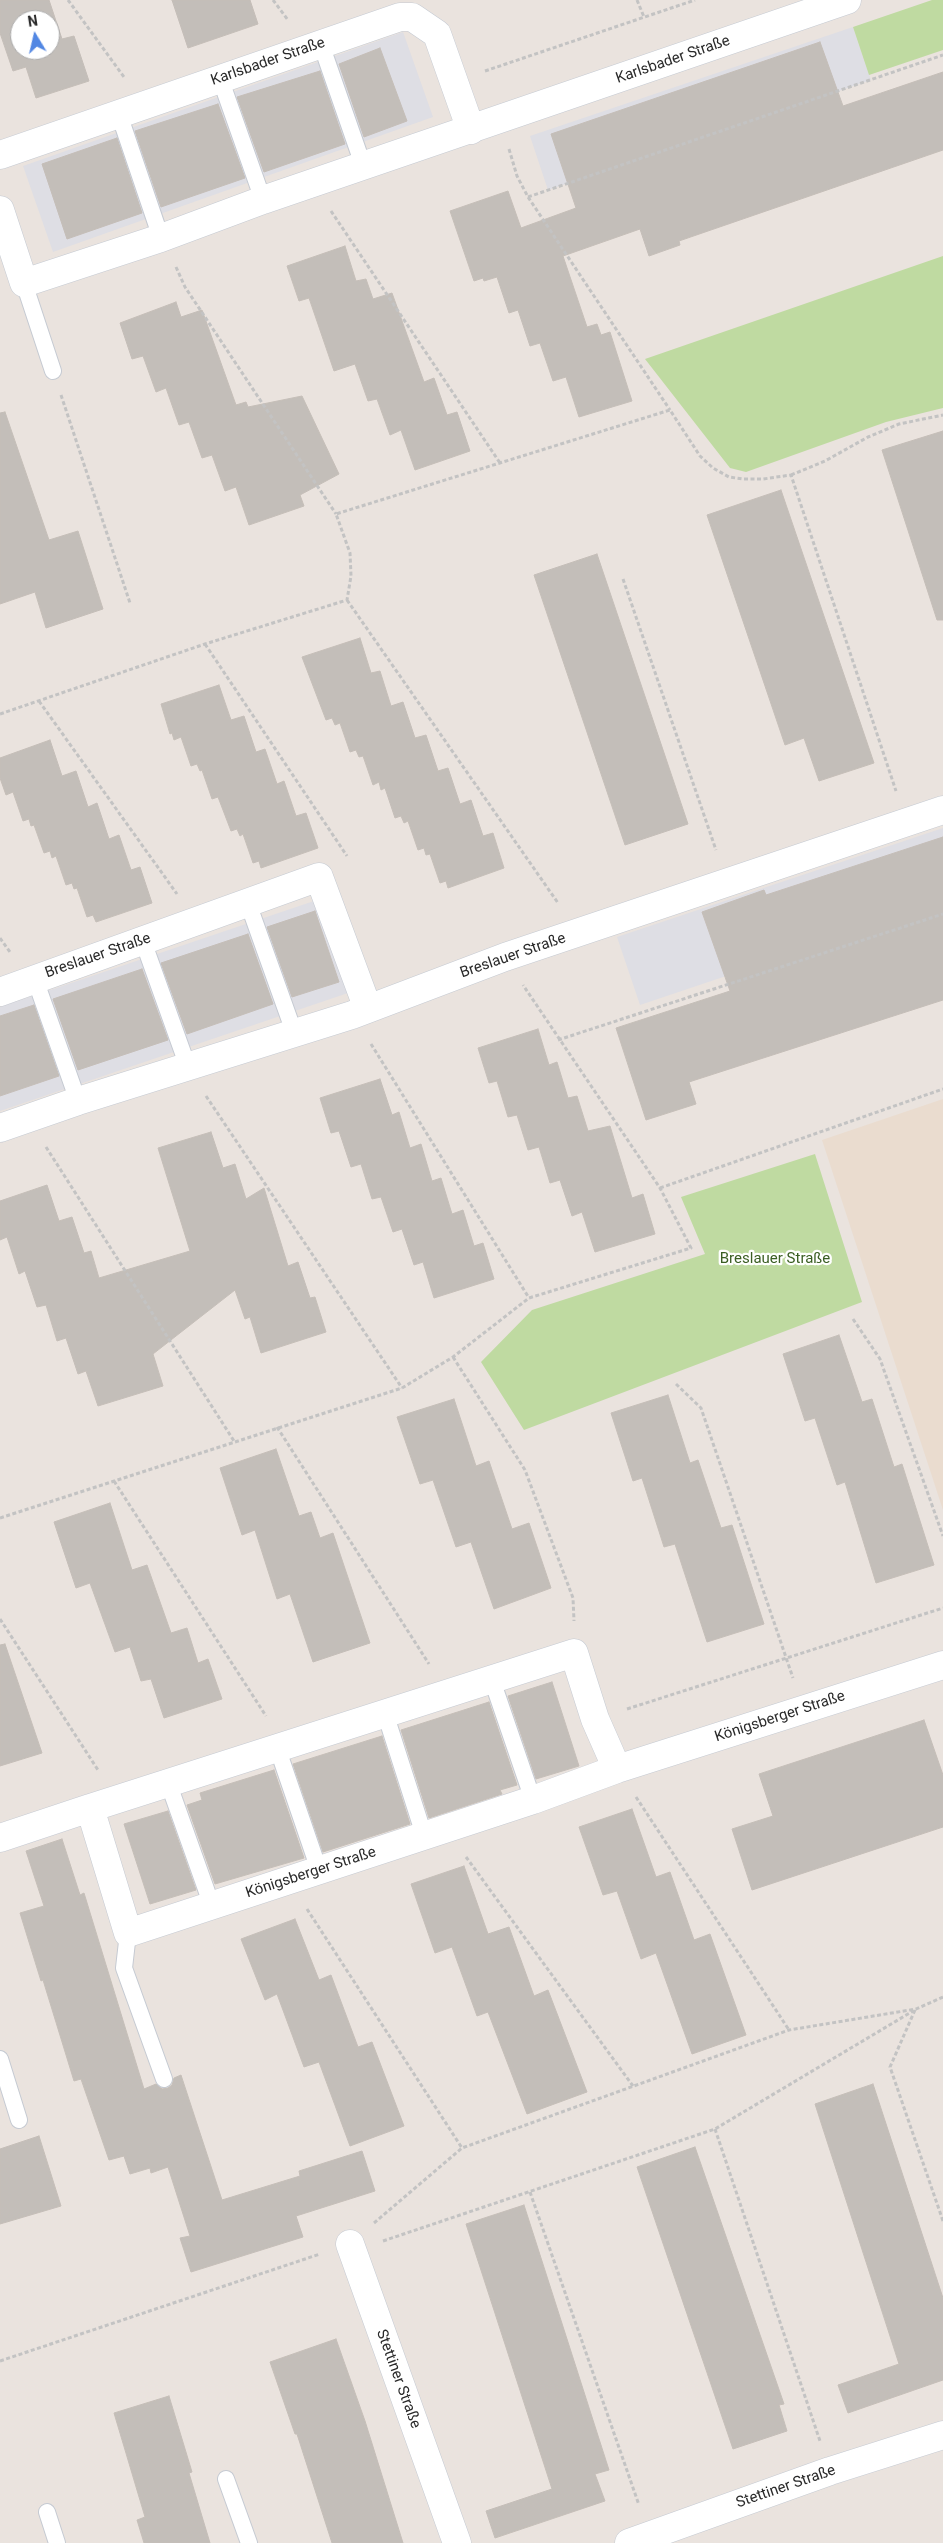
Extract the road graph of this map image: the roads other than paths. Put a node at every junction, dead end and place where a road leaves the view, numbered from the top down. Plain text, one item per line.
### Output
1 (847, 0) edge
2 (321, 44) junction
3 (220, 78) junction
4 (131, 109) junction
5 (471, 130) junction
6 (0, 155) edge
7 (364, 165) junction
8 (263, 200) junction
9 (0, 210) edge
10 (162, 238) junction
11 (24, 283) junction
12 (53, 371) road end
13 (943, 810) edge
14 (248, 903) junction
15 (142, 941) junction
16 (35, 979) junction
17 (0, 992) edge
18 (360, 1012) junction
19 (294, 1032) junction
20 (188, 1067) junction
21 (78, 1101) junction
22 (0, 1128) edge
23 (943, 1665) edge
24 (492, 1680) junction
25 (385, 1713) junction
26 (277, 1747) junction
27 (617, 1769) junction
28 (168, 1782) junction
29 (533, 1800) junction
30 (90, 1808) junction
31 (434, 1832) junction
32 (0, 1838) edge
33 (319, 1870) junction
34 (212, 1906) junction
35 (128, 1933) junction
36 (0, 2058) edge
37 (164, 2079) dead end
38 (19, 2120) dead end
39 (351, 2248) road end
40 (943, 2435) edge
41 (226, 2479) dead end
42 (47, 2512) dead end
43 (640, 2539) edge
44 (58, 2543) edge
45 (249, 2543) edge
46 (457, 2543) edge

1 - 5 street, Karlsbader Straße
2 - 3 street, Karlsbader Straße
2 - 5 street, Karlsbader Straße
2 - 7 lane
3 - 4 street, Karlsbader Straße
3 - 8 lane
4 - 6 street, Karlsbader Straße
4 - 10 lane
5 - 7 street, Karlsbader Straße
7 - 8 street, Karlsbader Straße
8 - 10 street, Karlsbader Straße
9 - 11 street
10 - 11 street, Karlsbader Straße
11 - 12 lane
13 - 18 street, Breslauer Straße
14 - 15 street, Breslauer Straße
14 - 18 street, Breslauer Straße
14 - 19 lane
15 - 16 street, Breslauer Straße
15 - 20 lane
16 - 17 street, Breslauer Straße
16 - 21 lane
18 - 19 street, Breslauer Straße
19 - 20 street, Breslauer Straße
20 - 21 street, Breslauer Straße
21 - 22 street, Breslauer Straße
23 - 27 street, Königsberger Straße
24 - 25 street
24 - 27 street
24 - 29 lane
25 - 26 street
25 - 31 lane
26 - 28 street
26 - 33 lane
27 - 29 street, Königsberger Straße
28 - 30 street
28 - 34 lane
29 - 31 street, Königsberger Straße
30 - 32 street
30 - 35 street
31 - 33 street, Königsberger Straße
33 - 34 street, Königsberger Straße
34 - 35 street, Königsberger Straße
35 - 37 lane
36 - 38 lane
39 - 46 street, Stettiner Straße
40 - 43 street, Stettiner Straße
41 - 45 lane
42 - 44 lane

